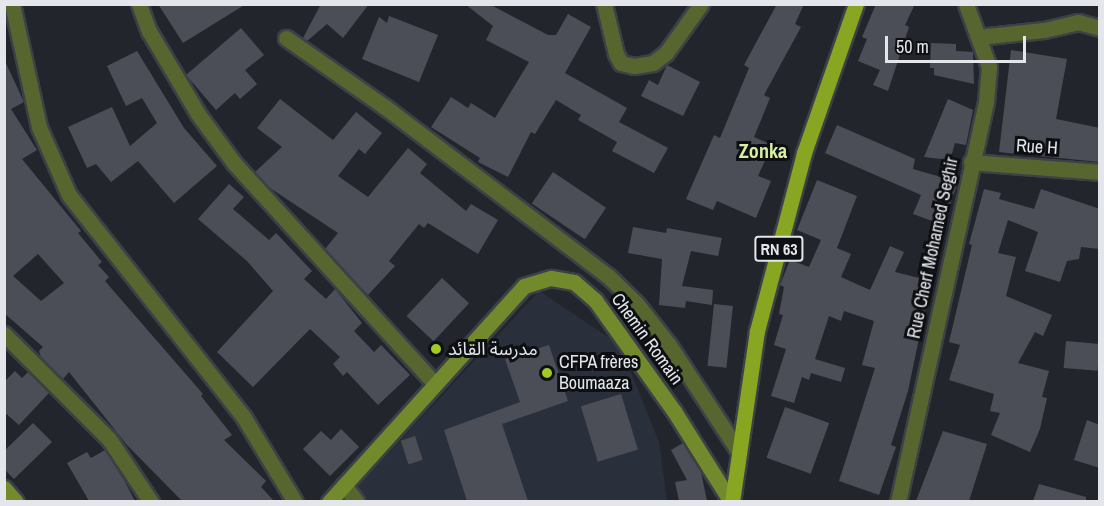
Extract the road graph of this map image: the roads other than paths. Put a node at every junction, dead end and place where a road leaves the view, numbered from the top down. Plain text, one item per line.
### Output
1 (12, 4) edge
2 (139, 4) edge
3 (604, 4) edge
4 (701, 4) edge
5 (856, 4) edge
6 (966, 4) edge
7 (1100, 28) edge
8 (978, 37) junction
9 (286, 38) dead end
10 (971, 162) junction
11 (1100, 172) edge
12 (4, 334) edge
13 (433, 382) junction
14 (739, 452) junction
15 (344, 485) junction
16 (4, 488) edge
17 (16, 501) edge
18 (151, 501) edge
19 (295, 501) edge
20 (329, 501) edge
21 (357, 501) edge
22 (731, 501) edge
23 (898, 501) edge

1 - 19 street
2 - 13 street
3 - 4 street
5 - 14 main road, RN 63
6 - 8 street, Rue Cherf Mohamed Seghir
7 - 8 street
8 - 10 street, Rue Cherf Mohamed Seghir
9 - 14 street
10 - 11 street, Rue H
10 - 23 street, Rue Cherf Mohamed Seghir
12 - 18 street
13 - 15 street, Chemin Romain
13 - 22 street, Chemin Romain
14 - 22 main road, RN 63
15 - 20 street, Chemin Romain
15 - 21 street
16 - 17 street

